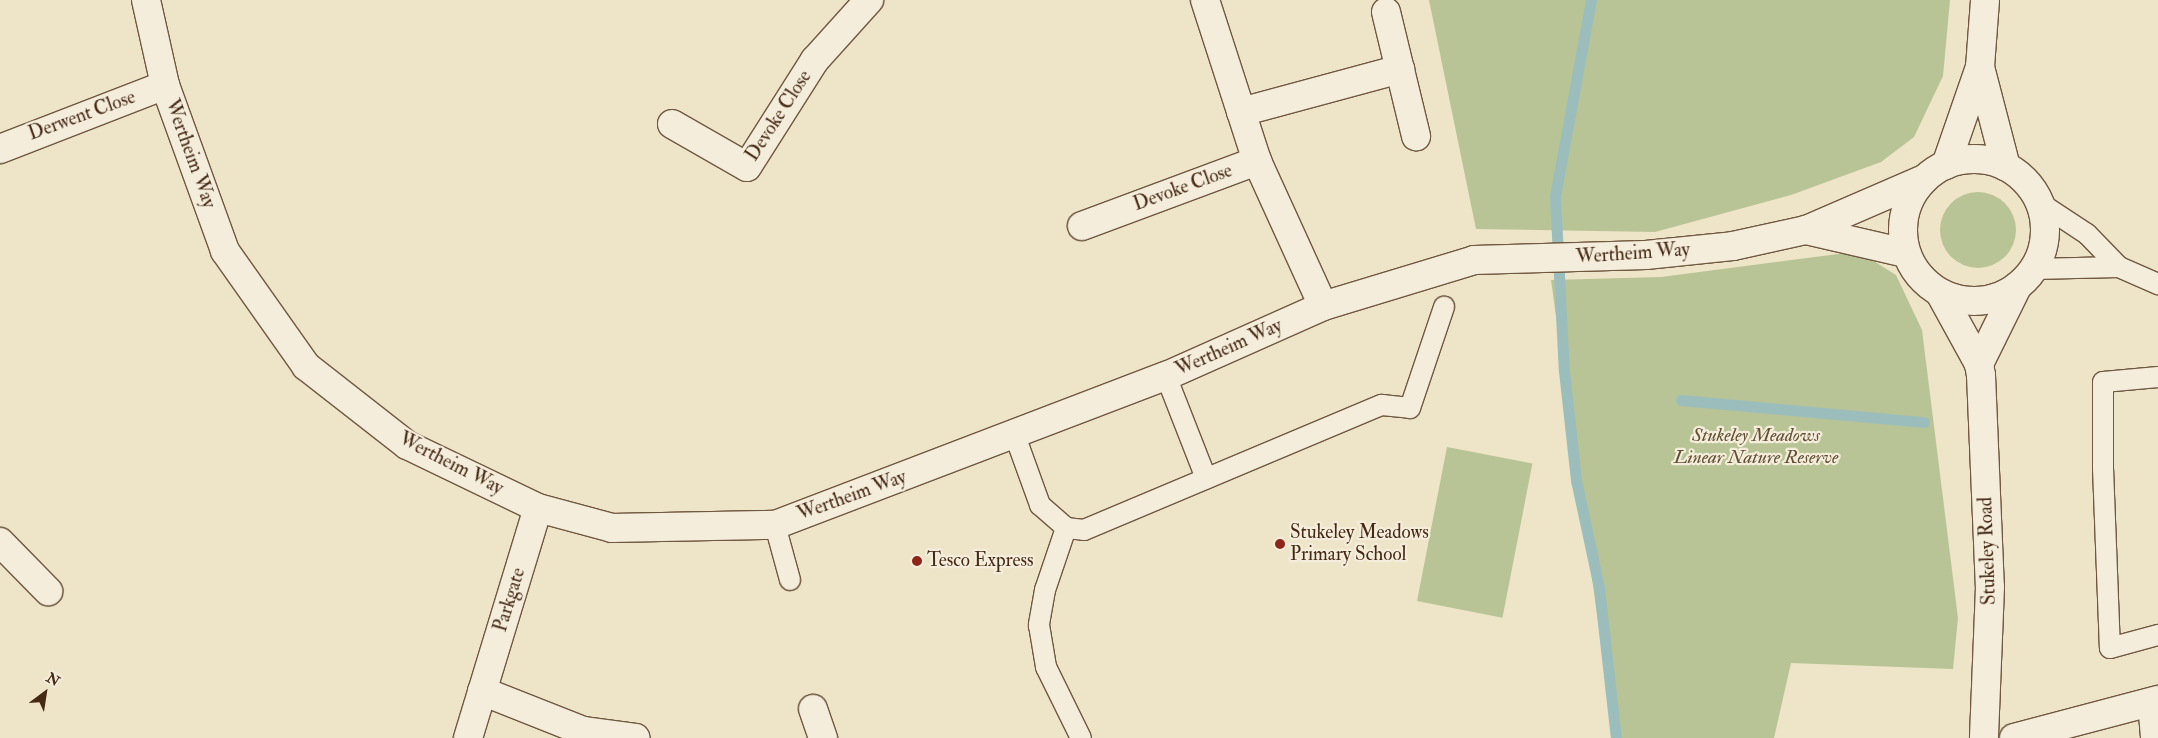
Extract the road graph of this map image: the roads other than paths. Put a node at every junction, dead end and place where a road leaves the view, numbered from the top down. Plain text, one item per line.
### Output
1 (146, 0) edge
2 (869, 0) edge
3 (1205, 0) edge
4 (1985, 0) edge
5 (1386, 12) dead end
6 (1980, 67) junction
7 (1400, 69) junction
8 (165, 85) junction
9 (1240, 112) junction
10 (672, 124) dead end
11 (1416, 136) dead end
12 (0, 149) edge
13 (1257, 161) junction
14 (1946, 164) junction
15 (2006, 167) junction
16 (1924, 179) junction
17 (2040, 203) junction
18 (1082, 226) dead end
19 (1806, 230) junction
20 (1906, 253) junction
21 (2119, 267) junction
22 (2025, 278) junction
23 (2158, 284) edge
24 (1940, 293) junction
25 (1323, 306) junction
26 (1444, 306) dead end
27 (1979, 364) junction
28 (1166, 376) junction
29 (2158, 377) edge
30 (1014, 433) junction
31 (1206, 478) junction
32 (538, 508) junction
33 (775, 525) junction
34 (1066, 528) junction
35 (0, 542) edge
36 (790, 580) dead end
37 (48, 591) dead end
38 (2158, 635) edge
39 (482, 691) junction
40 (2153, 702) edge
41 (813, 709) dead end
42 (468, 738) edge
43 (636, 738) edge
44 (823, 738) edge
45 (1081, 738) edge
46 (1984, 738) edge
47 (2014, 738) edge
48 (2151, 738) edge

1 - 8 street, Wertheim Way
2 - 10 street, Devoke Close
3 - 9 street, Devoke Close
4 - 6 street
5 - 7 street
6 - 14 street
6 - 15 street
7 - 9 street
7 - 11 street
8 - 12 street, Derwent Close
8 - 32 street, Wertheim Way
9 - 13 street, Devoke Close
13 - 18 street, Devoke Close
13 - 25 street, Devoke Close
14 - 15 street
14 - 16 street
15 - 17 street
16 - 19 street, Wertheim Way
16 - 20 street
17 - 21 lane
17 - 22 street
19 - 20 street, Wertheim Way
19 - 25 street, Wertheim Way
20 - 24 street
21 - 22 lane
21 - 23 lane
22 - 24 street
22 - 27 street, Stukeley Road
24 - 27 street, Stukeley Road
25 - 28 street, Wertheim Way
26 - 31 lane
27 - 46 street, Stukeley Road
28 - 30 street, Wertheim Way
28 - 31 lane
29 - 38 lane
30 - 33 street, Wertheim Way
30 - 34 lane
31 - 34 lane
32 - 33 street, Wertheim Way
32 - 39 street, Parkgate
33 - 36 lane
34 - 45 lane
35 - 37 street
39 - 42 street, Parkgate
39 - 43 street
40 - 47 street
40 - 48 lane
41 - 44 street

